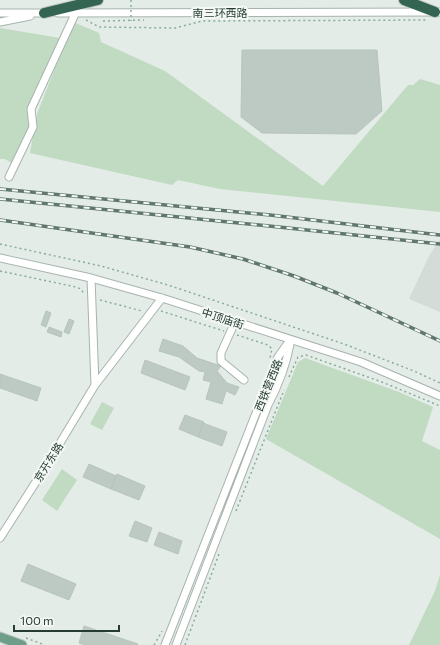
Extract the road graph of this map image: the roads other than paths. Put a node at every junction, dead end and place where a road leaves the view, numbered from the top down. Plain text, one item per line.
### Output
1 (98, 0) edge
2 (404, 0) edge
3 (438, 12) edge
4 (0, 13) edge
5 (44, 13) junction
6 (74, 15) junction
7 (0, 22) edge
8 (9, 178) dead end
9 (0, 258) edge
10 (91, 278) junction
11 (162, 298) junction
12 (235, 322) junction
13 (290, 340) junction
14 (244, 380) dead end
15 (95, 385) junction
16 (440, 396) edge
17 (0, 538) edge
18 (0, 637) edge
19 (22, 645) edge
20 (165, 645) edge
21 (176, 645) edge

1 - 5 highway
2 - 3 highway
3 - 6 street, 南三环西路
4 - 5 street, 南三环西路
5 - 6 street, 南三环西路
5 - 7 street
6 - 8 street
9 - 10 street, 中顶庙街
10 - 11 street, 中顶庙街
10 - 15 street
11 - 12 street, 中顶庙街
11 - 15 street
12 - 13 street, 中顶庙街
12 - 14 street
13 - 16 street, 中顶庙街
13 - 20 street, 西铁营西路
13 - 21 street, 西铁营西路
15 - 17 street, 京开东路
18 - 19 main road

